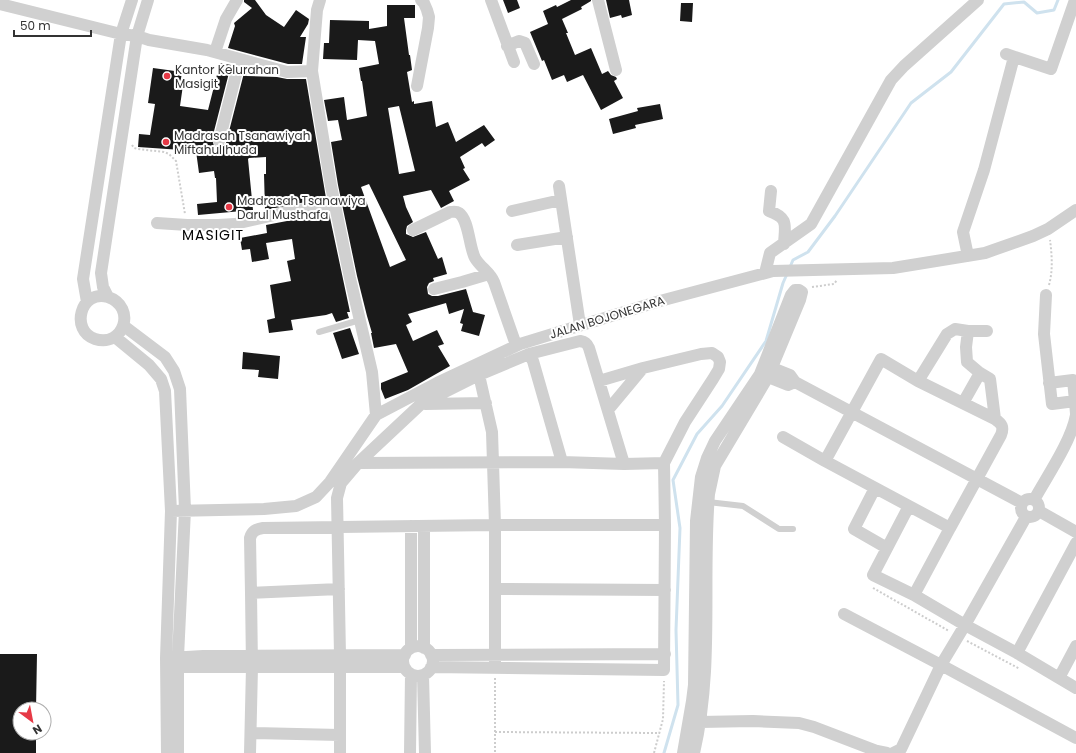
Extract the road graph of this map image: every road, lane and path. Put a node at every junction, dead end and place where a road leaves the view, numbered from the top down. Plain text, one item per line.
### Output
1 (132, 0) edge
2 (148, 0) edge
3 (237, 0) edge
4 (320, 0) edge
5 (421, 0) edge
6 (491, 0) edge
7 (598, 0) edge
8 (978, 0) edge
9 (1074, 0) edge
10 (0, 4) edge
11 (121, 34) junction
12 (137, 36) junction
13 (507, 46) junction
14 (215, 52) junction
15 (240, 59) junction
16 (514, 62) dead end
17 (534, 64) dead end
18 (616, 70) dead end
19 (312, 72) junction
20 (417, 86) dead end
21 (131, 141) dead end
22 (219, 141) dead end
23 (559, 186) dead end
24 (771, 191) dead end
25 (561, 200) junction
26 (335, 204) junction
27 (1076, 210) edge
28 (512, 211) dead end
29 (157, 223) dead end
30 (187, 225) junction
31 (1048, 229) junction
32 (413, 230) dead end
33 (567, 237) junction
34 (784, 244) junction
35 (517, 245) dead end
36 (968, 256) junction
37 (845, 270) junction
38 (769, 272) junction
39 (489, 274) junction
40 (434, 289) dead end
41 (802, 292) joint
42 (1046, 294) joint
43 (108, 298) junction
44 (88, 302) junction
45 (360, 320) junction
46 (580, 325) junction
47 (124, 326) junction
48 (968, 331) junction
49 (987, 331) dead end
50 (319, 332) dead end
51 (115, 337) junction
52 (516, 346) junction
53 (529, 354) junction
54 (643, 368) junction
55 (766, 371) junction
56 (980, 373) junction
57 (479, 375) junction
58 (1075, 380) edge
59 (599, 381) junction
60 (918, 381) junction
61 (1049, 383) junction
62 (1075, 401) edge
63 (486, 403) junction
64 (963, 403) junction
65 (421, 404) junction
66 (608, 410) junction
67 (851, 412) junction
68 (376, 414) junction
69 (1076, 414) edge
70 (995, 419) junction
71 (783, 437) dead end
72 (493, 461) junction
73 (825, 461) junction
74 (562, 462) junction
75 (664, 462) junction
76 (358, 463) junction
77 (624, 464) junction
78 (706, 479) junction
79 (977, 480) junction
80 (875, 488) junction
81 (708, 502) junction
82 (1032, 505) junction
83 (909, 506) junction
84 (184, 510) junction
85 (171, 511) junction
86 (495, 525) junction
87 (411, 526) junction
88 (424, 526) junction
89 (665, 526) junction
90 (338, 528) junction
91 (950, 528) junction
92 (793, 529) dead end
93 (1076, 532) edge
94 (1076, 543) edge
95 (887, 548) junction
96 (871, 587) dead end
97 (339, 589) junction
98 (495, 589) junction
99 (665, 590) junction
100 (251, 593) junction
101 (914, 596) junction
102 (844, 614) dead end
103 (965, 624) junction
104 (958, 636) junction
105 (1076, 646) edge
106 (408, 652) junction
107 (1017, 653) junction
108 (495, 654) junction
109 (664, 654) junction
110 (340, 661) junction
111 (172, 662) junction
112 (252, 662) junction
113 (420, 664) junction
114 (942, 666) junction
115 (495, 668) junction
116 (1020, 669) dead end
117 (664, 670) junction
118 (1059, 678) junction
119 (1076, 688) edge
120 (696, 727) junction
121 (494, 732) junction
122 (251, 733) junction
123 (660, 733) junction
124 (340, 735) junction
125 (1076, 738) edge
126 (167, 753) edge
127 (178, 753) edge
128 (250, 753) edge
129 (340, 753) edge
130 (410, 753) edge
131 (425, 753) edge
132 (495, 753) edge
133 (654, 753) edge
134 (683, 753) edge
135 (694, 753) edge
136 (887, 753) edge
137 (893, 753) edge

1 - 11 street
2 - 12 street
3 - 14 street
4 - 19 street
5 - 20 street
6 - 13 street
7 - 18 street
8 - 34 street
9 - 36 street
10 - 11 street
11 - 12 street
11 - 44 street
12 - 14 street
12 - 43 street
13 - 16 street
13 - 17 street
14 - 15 street
15 - 19 street
15 - 22 street
19 - 26 street
21 - 30 path
23 - 25 street
24 - 34 street
25 - 28 street
25 - 33 street
26 - 30 street
26 - 45 street
27 - 31 street, JALAN BOJONEGARA
29 - 30 street
31 - 36 street, JALAN BOJONEGARA
31 - 42 path
32 - 39 street
33 - 35 street
33 - 46 street
34 - 38 street
36 - 37 street, JALAN BOJONEGARA
37 - 38 street, JALAN BOJONEGARA
37 - 41 path
38 - 46 street, JALAN BOJONEGARA
39 - 40 street
39 - 52 street
41 - 55 street
42 - 61 street
43 - 44 street
43 - 47 street
44 - 51 street
45 - 50 lane
45 - 68 street
46 - 52 street, JALAN BOJONEGARA
47 - 51 street
47 - 84 street
48 - 49 street
48 - 56 street
48 - 60 street
51 - 85 street
52 - 68 street, JALAN BOJONEGARA
53 - 57 street
53 - 59 street
53 - 74 street
54 - 59 street
54 - 66 street
54 - 75 street
55 - 67 street
55 - 78 street
56 - 64 street
56 - 70 street
57 - 63 street
57 - 65 street
58 - 61 street
58 - 62 street
59 - 66 street
60 - 64 street
60 - 67 street
61 - 62 street
62 - 69 street
63 - 65 street
63 - 72 street
64 - 70 street
65 - 76 street
66 - 77 street
67 - 73 street
67 - 79 street
68 - 84 street, JALAN BOJONEGARA
69 - 82 street
70 - 79 street
71 - 73 street
72 - 74 street
72 - 76 street
72 - 86 street
73 - 80 street
74 - 77 street
75 - 77 street
75 - 89 street
76 - 90 street
78 - 81 street
78 - 120 street
79 - 82 street
79 - 91 street
80 - 83 street
80 - 95 street
81 - 92 lane
81 - 120 street
82 - 93 street
82 - 103 street
83 - 91 street
83 - 95 street
84 - 85 street, JALAN BOJONEGARA
84 - 111 street
85 - 111 street
86 - 88 street
86 - 89 street
86 - 98 street
87 - 88 street
87 - 90 street
87 - 106 street
88 - 113 street
89 - 99 street
90 - 97 street
90 - 100 street
91 - 101 street
94 - 107 street
95 - 101 street
96 - 104 path
97 - 100 street
97 - 110 street
98 - 99 street
98 - 108 street
99 - 109 street
100 - 112 street
101 - 103 street
102 - 114 street
103 - 104 street
103 - 107 street
104 - 114 street
104 - 116 path
105 - 118 street
106 - 110 street
106 - 113 street
106 - 113 street
107 - 118 street
108 - 109 street
108 - 113 street
108 - 115 street
109 - 117 street
110 - 112 street
110 - 113 street
110 - 124 street
111 - 112 street
111 - 126 street
111 - 127 street
112 - 122 street
113 - 115 street
113 - 130 street
113 - 131 street
114 - 125 street
114 - 137 street
115 - 117 street
115 - 121 path
117 - 123 path
118 - 119 street
120 - 134 street
120 - 135 street
120 - 136 street
121 - 123 path
121 - 132 path
122 - 124 street
122 - 128 street
123 - 133 path
124 - 129 street

